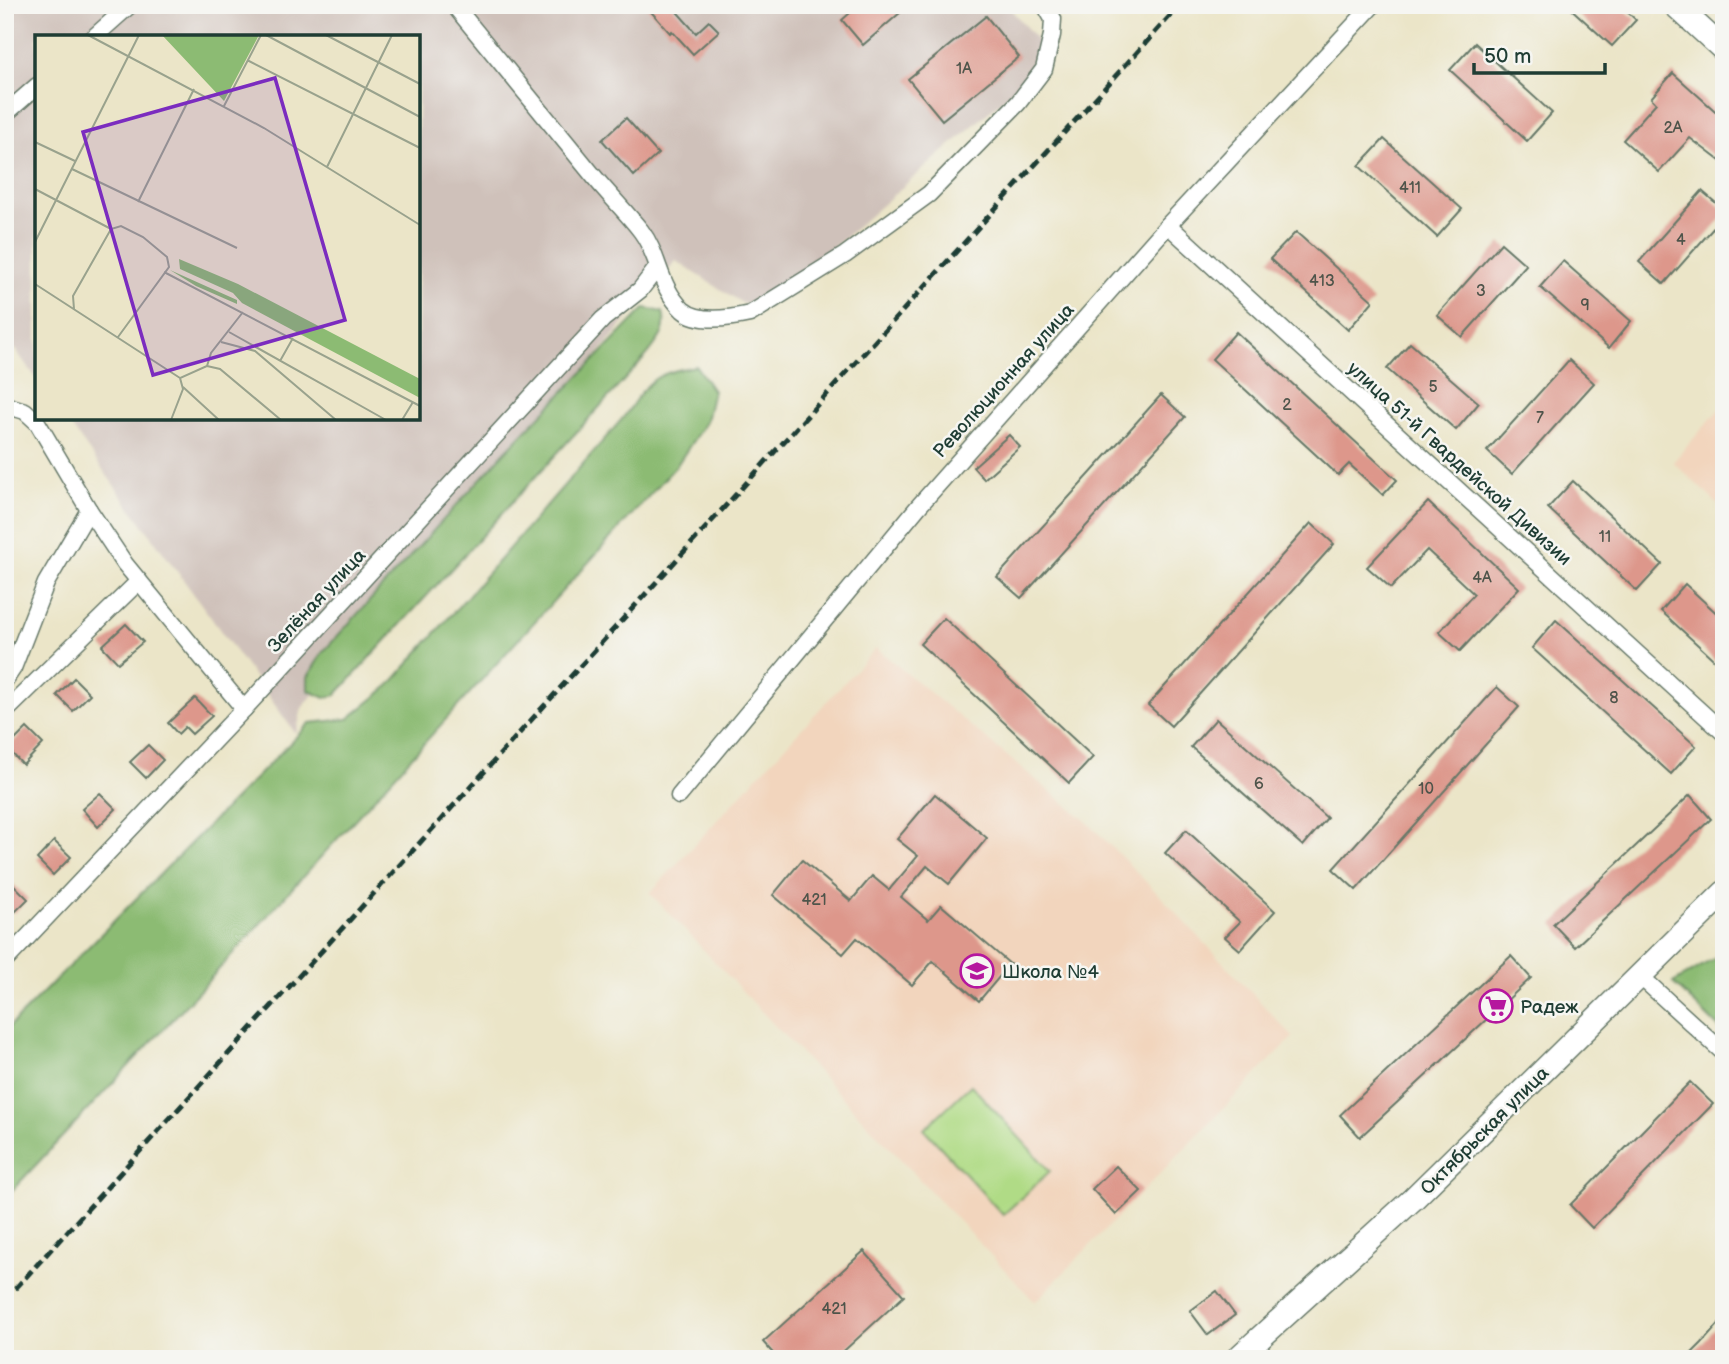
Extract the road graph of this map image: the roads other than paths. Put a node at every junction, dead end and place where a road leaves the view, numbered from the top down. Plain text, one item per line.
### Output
1 (130, 5) edge
2 (454, 5) edge
3 (1045, 5) edge
4 (1373, 5) edge
5 (1675, 5) edge
6 (95, 35) edge
7 (1724, 50) edge
8 (35, 88) edge
9 (5, 114) edge
10 (1168, 225) junction
11 (657, 268) junction
12 (5, 405) edge
13 (89, 510) junction
14 (139, 581) junction
15 (5, 680) edge
16 (244, 709) junction
17 (5, 712) edge
18 (1724, 733) edge
19 (679, 796) dead end
20 (1724, 893) edge
21 (5, 961) edge
22 (1640, 976) junction
23 (1724, 1054) edge
24 (1237, 1359) edge

1 - 6 street
2 - 11 street
3 - 11 street
4 - 10 street, Революционная улица
5 - 7 main road
8 - 9 street
10 - 18 street, улица 51-й Гвардейской Дивизии
10 - 19 street, Революционная улица
11 - 16 street, Зелёная улица
12 - 13 street
13 - 14 street
13 - 15 street
14 - 16 street
14 - 17 street
16 - 21 street, Зелёная улица
20 - 22 main road, Октябрьская улица
22 - 23 street
22 - 24 main road, Октябрьская улица

